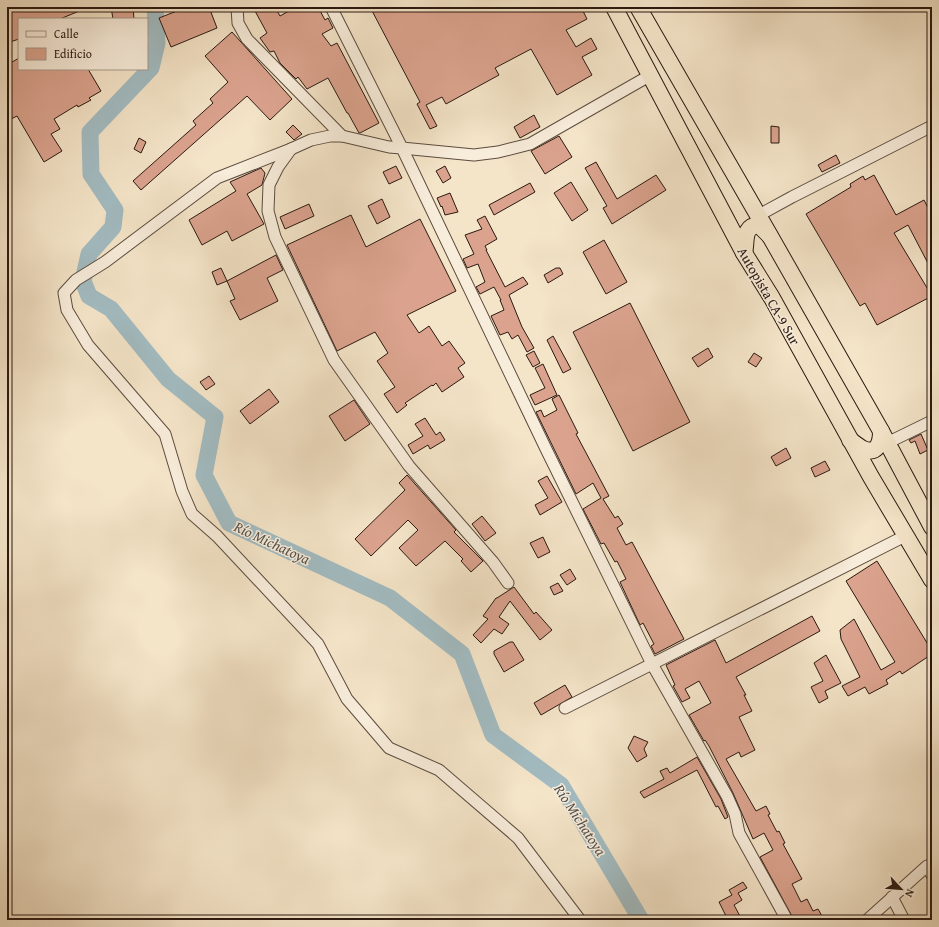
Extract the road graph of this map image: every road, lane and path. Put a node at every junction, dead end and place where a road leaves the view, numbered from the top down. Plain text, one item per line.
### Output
1 (237, 7) edge
2 (331, 7) edge
3 (614, 7) edge
4 (638, 7) edge
5 (649, 76) junction
6 (681, 81) junction
7 (932, 126) edge
8 (342, 136) junction
9 (402, 148) junction
10 (291, 149) junction
11 (759, 216) junction
12 (770, 236) junction
13 (744, 253) junction
14 (932, 421) edge
15 (884, 437) junction
16 (850, 440) junction
17 (932, 527) edge
18 (905, 536) junction
19 (932, 580) edge
20 (508, 583) dead end
21 (652, 664) junction
22 (565, 708) dead end
23 (932, 875) edge
24 (892, 897) junction
25 (580, 920) edge
26 (787, 920) edge
27 (867, 920) edge
28 (904, 920) edge

1 - 8 street
2 - 9 street
3 - 5 highway, Autopista CA-9 Sur
4 - 6 highway
5 - 6 highway
5 - 9 street
5 - 13 highway, Autopista CA-9 Sur
6 - 11 highway
7 - 11 street
8 - 9 street
8 - 10 street
9 - 21 street
10 - 20 street
10 - 25 street
11 - 12 highway
12 - 13 highway
12 - 15 highway
13 - 16 highway, Autopista CA-9 Sur
14 - 15 street
15 - 16 highway
15 - 17 highway
16 - 18 highway, Autopista CA-9 Sur
18 - 19 highway, Autopista CA-9 Sur
18 - 21 street
21 - 22 street
21 - 26 street
23 - 24 street
24 - 27 street
24 - 28 street

